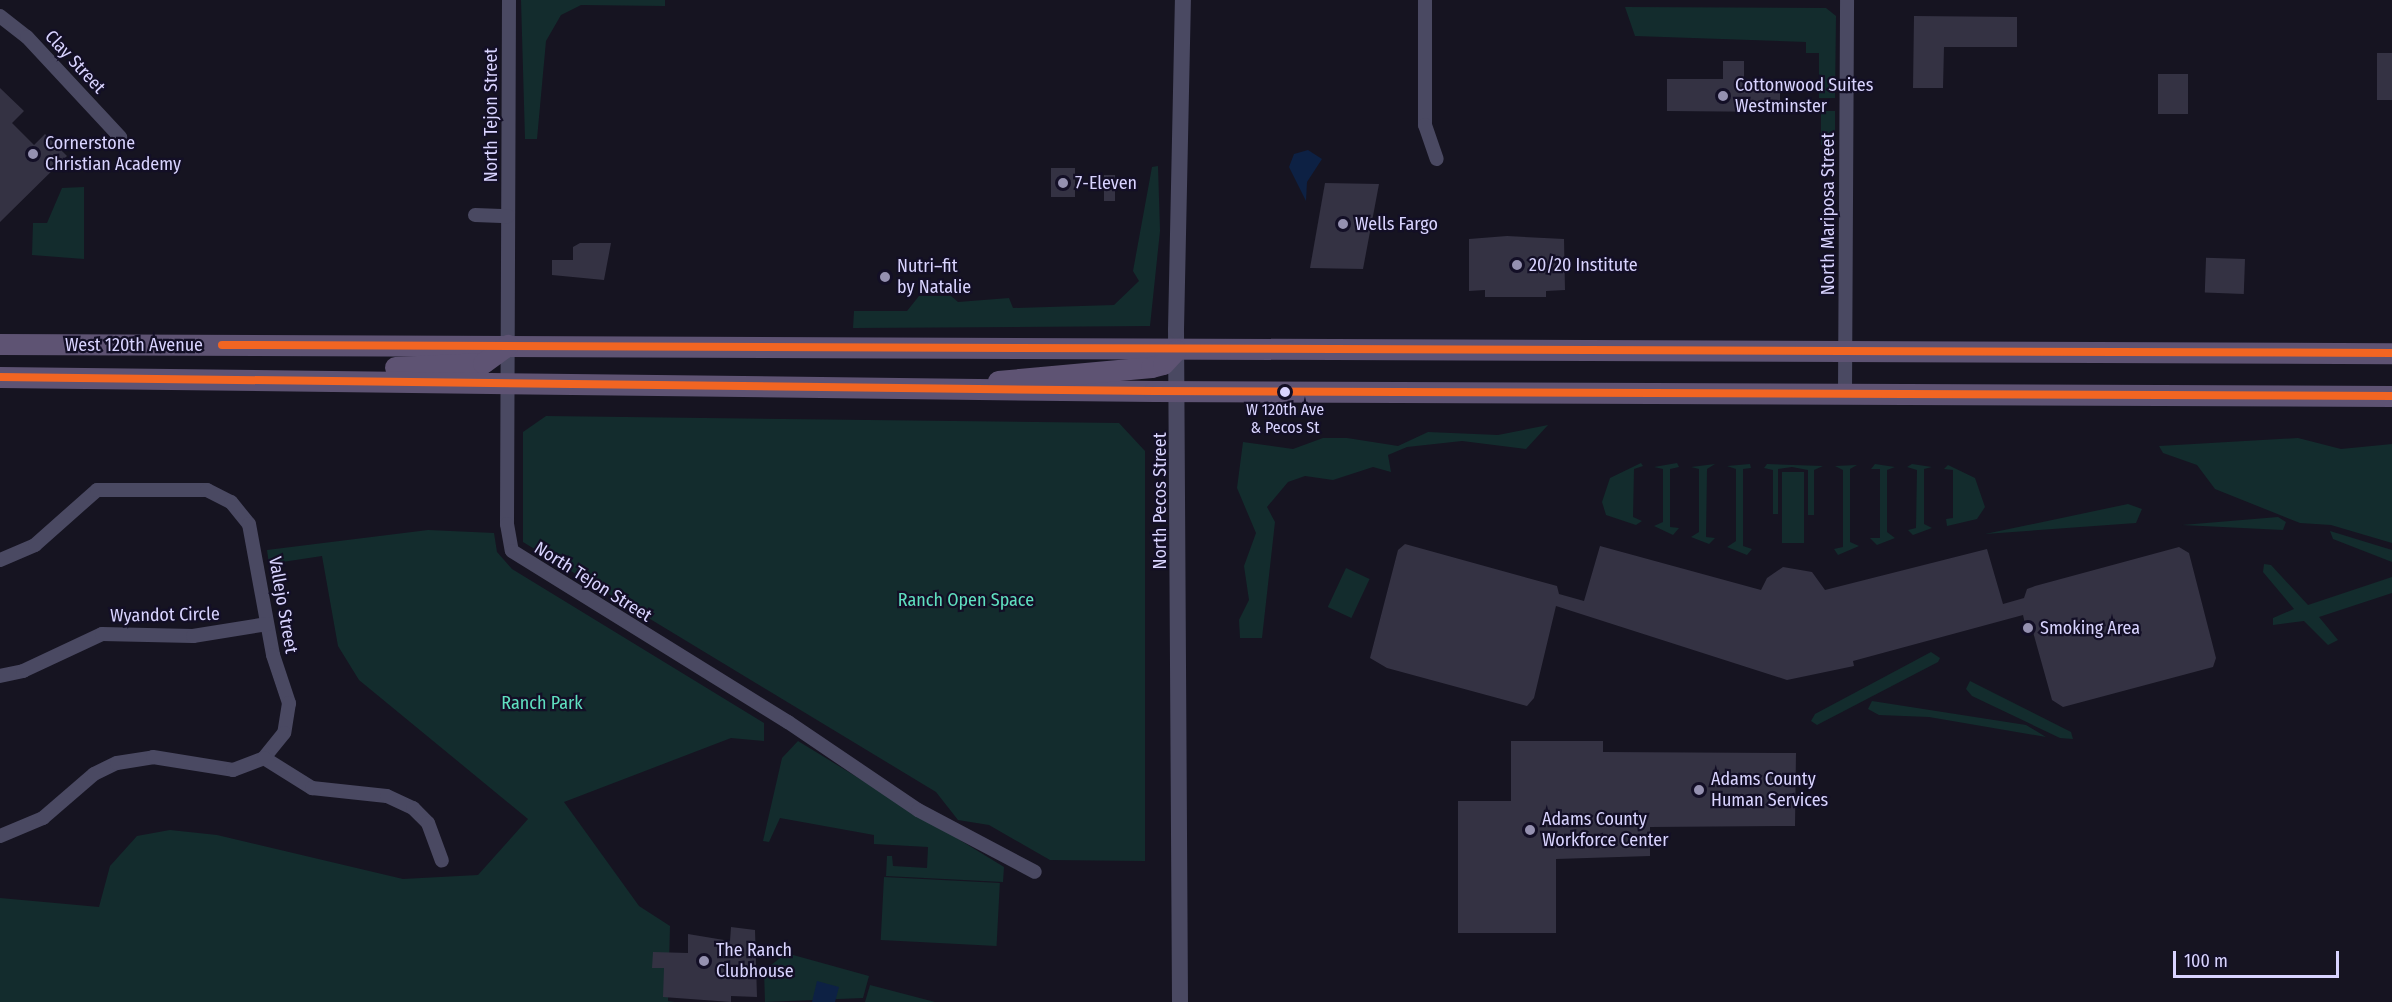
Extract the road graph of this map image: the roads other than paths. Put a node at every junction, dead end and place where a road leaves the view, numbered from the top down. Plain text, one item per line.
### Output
1 (509, 0) edge
2 (1183, 0) edge
3 (1425, 0) edge
4 (1847, 0) edge
5 (0, 16) edge
6 (120, 137) dead end
7 (1437, 159) dead end
8 (475, 215) dead end
9 (508, 216) junction
10 (0, 344) edge
11 (508, 345) junction
12 (1846, 348) junction
13 (1176, 350) junction
14 (2392, 353) edge
15 (0, 377) edge
16 (256, 379) junction
17 (507, 382) junction
18 (964, 389) junction
19 (1179, 391) junction
20 (1845, 393) junction
21 (2349, 396) junction
22 (2392, 396) edge
23 (2392, 401) edge
24 (0, 560) edge
25 (267, 624) junction
26 (0, 676) edge
27 (264, 759) junction
28 (0, 837) edge
29 (442, 861) dead end
30 (1035, 872) dead end
31 (1180, 1002) edge

1 - 9 street, North Tejon Street
2 - 13 street, North Pecos Street
3 - 7 street
4 - 12 street, North Mariposa Street
5 - 6 street, Clay Street
8 - 9 street
9 - 11 street, North Tejon Street
10 - 11 main road, West 120th Avenue
11 - 13 main road, West 120th Avenue
11 - 16 main road
11 - 17 street, North Tejon Street
12 - 13 main road, West 120th Avenue
12 - 14 main road, West 120th Avenue
12 - 20 street, North Mariposa Street
13 - 18 main road
13 - 19 street, North Pecos Street
15 - 16 main road, West 120th Avenue
16 - 17 main road, West 120th Avenue
17 - 18 main road, West 120th Avenue
17 - 30 street, North Tejon Street
18 - 19 main road, West 120th Avenue
19 - 20 main road, West 120th Avenue
19 - 31 street, North Pecos Street
20 - 21 main road, West 120th Avenue
21 - 22 main road, West 120th Avenue
21 - 23 main road
24 - 25 street, Vallejo Street
25 - 26 street, Wyandot Circle
25 - 27 street, Vallejo Street
27 - 28 street
27 - 29 street

